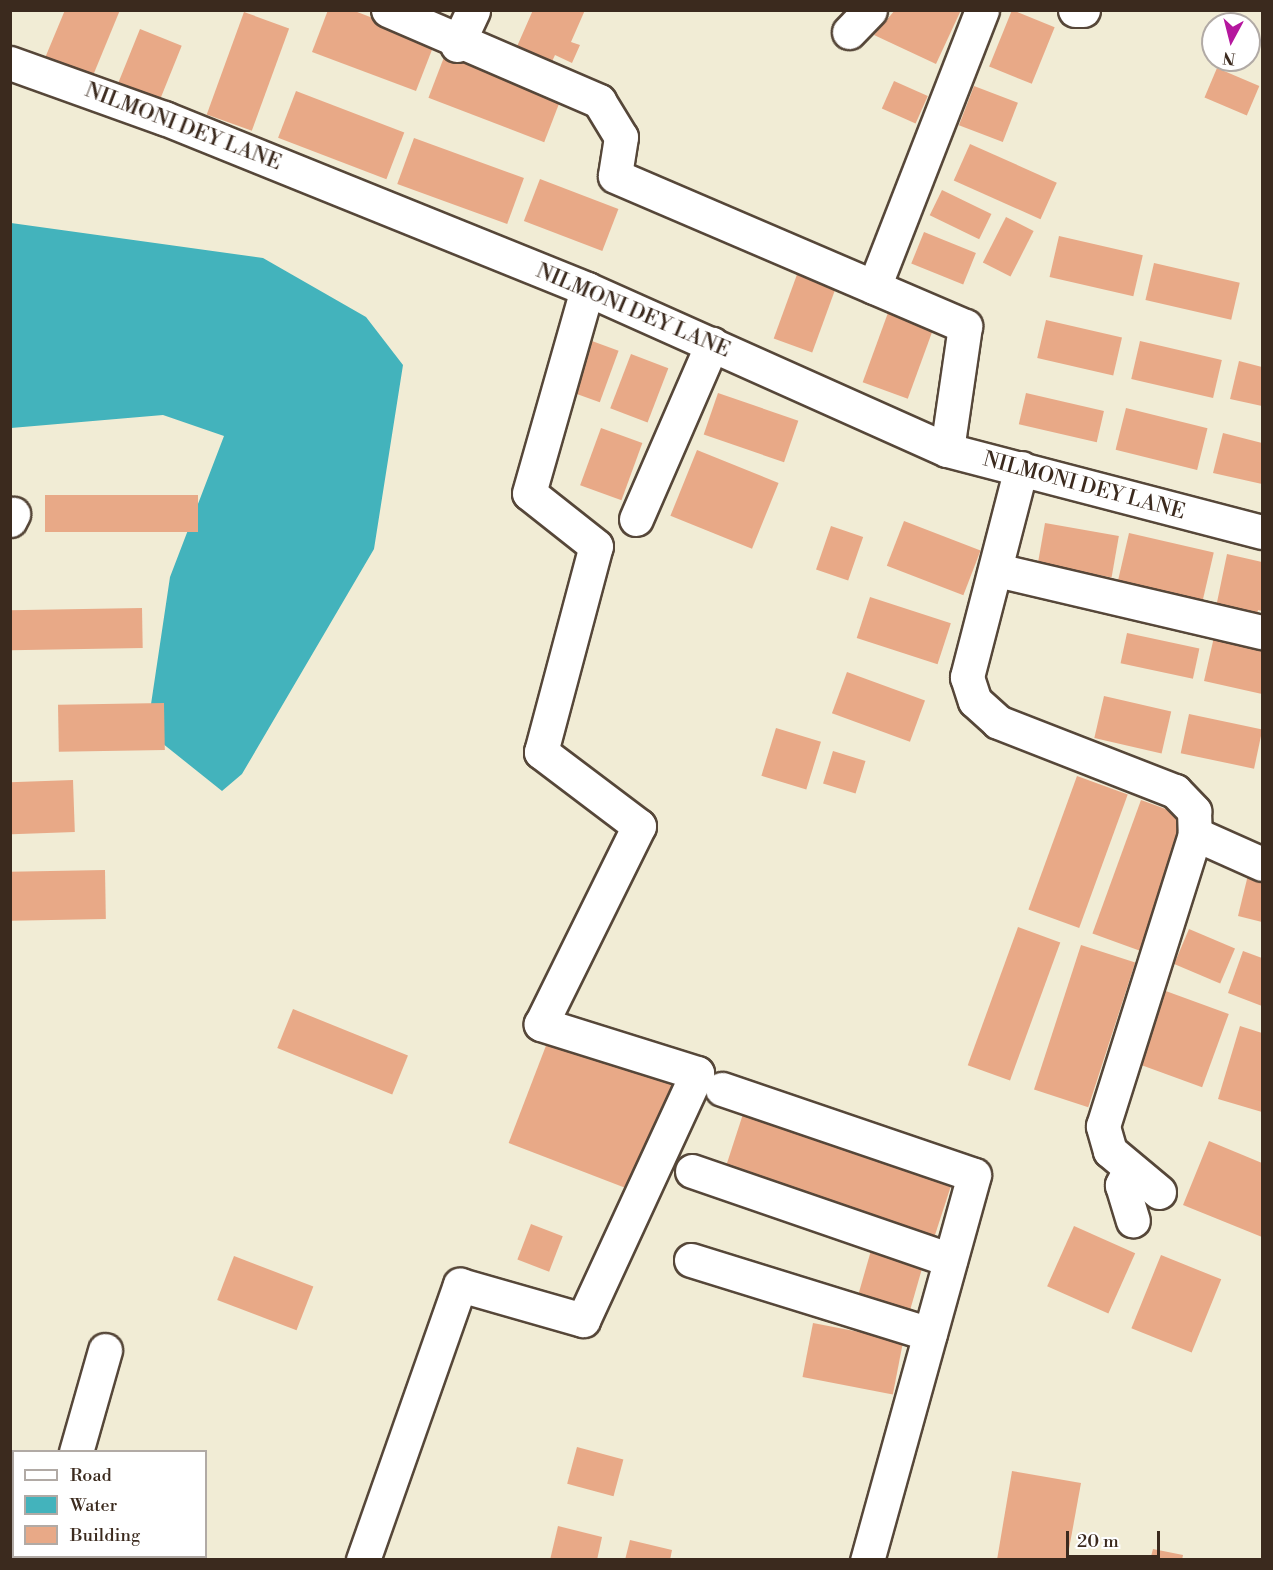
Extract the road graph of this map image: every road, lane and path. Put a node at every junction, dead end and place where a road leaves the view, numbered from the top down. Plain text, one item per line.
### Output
1 (387, 10) edge
2 (473, 10) edge
3 (982, 10) edge
4 (1075, 10) edge
5 (1083, 10) edge
6 (458, 45) junction
7 (10, 63) edge
8 (874, 287) junction
9 (587, 289) junction
10 (712, 344) junction
11 (947, 450) junction
12 (1021, 468) junction
13 (636, 519) dead end
14 (1263, 532) edge
15 (997, 570) junction
16 (1263, 632) edge
17 (1196, 834) junction
18 (1263, 864) edge
19 (722, 1089) dead end
20 (1130, 1168) junction
21 (693, 1171) dead end
22 (1159, 1192) dead end
23 (1133, 1220) dead end
24 (691, 1260) dead end
25 (950, 1260) junction
26 (930, 1334) junction
27 (105, 1350) dead end
28 (77, 1450) edge
29 (363, 1560) edge
30 (867, 1560) edge

1 - 6 street
2 - 6 street
3 - 8 street
4 - 5 street
6 - 8 street
7 - 9 street, NILMONI DEY LANE
8 - 11 street
9 - 10 street, NILMONI DEY LANE
9 - 29 street
10 - 11 street, NILMONI DEY LANE
10 - 13 street
11 - 12 street, NILMONI DEY LANE
12 - 14 street, NILMONI DEY LANE
12 - 15 street
15 - 16 street
15 - 17 street
17 - 18 street
17 - 20 street
19 - 25 street
20 - 22 street
20 - 23 street
21 - 25 street
24 - 26 street
25 - 26 street
26 - 30 street
27 - 28 street

